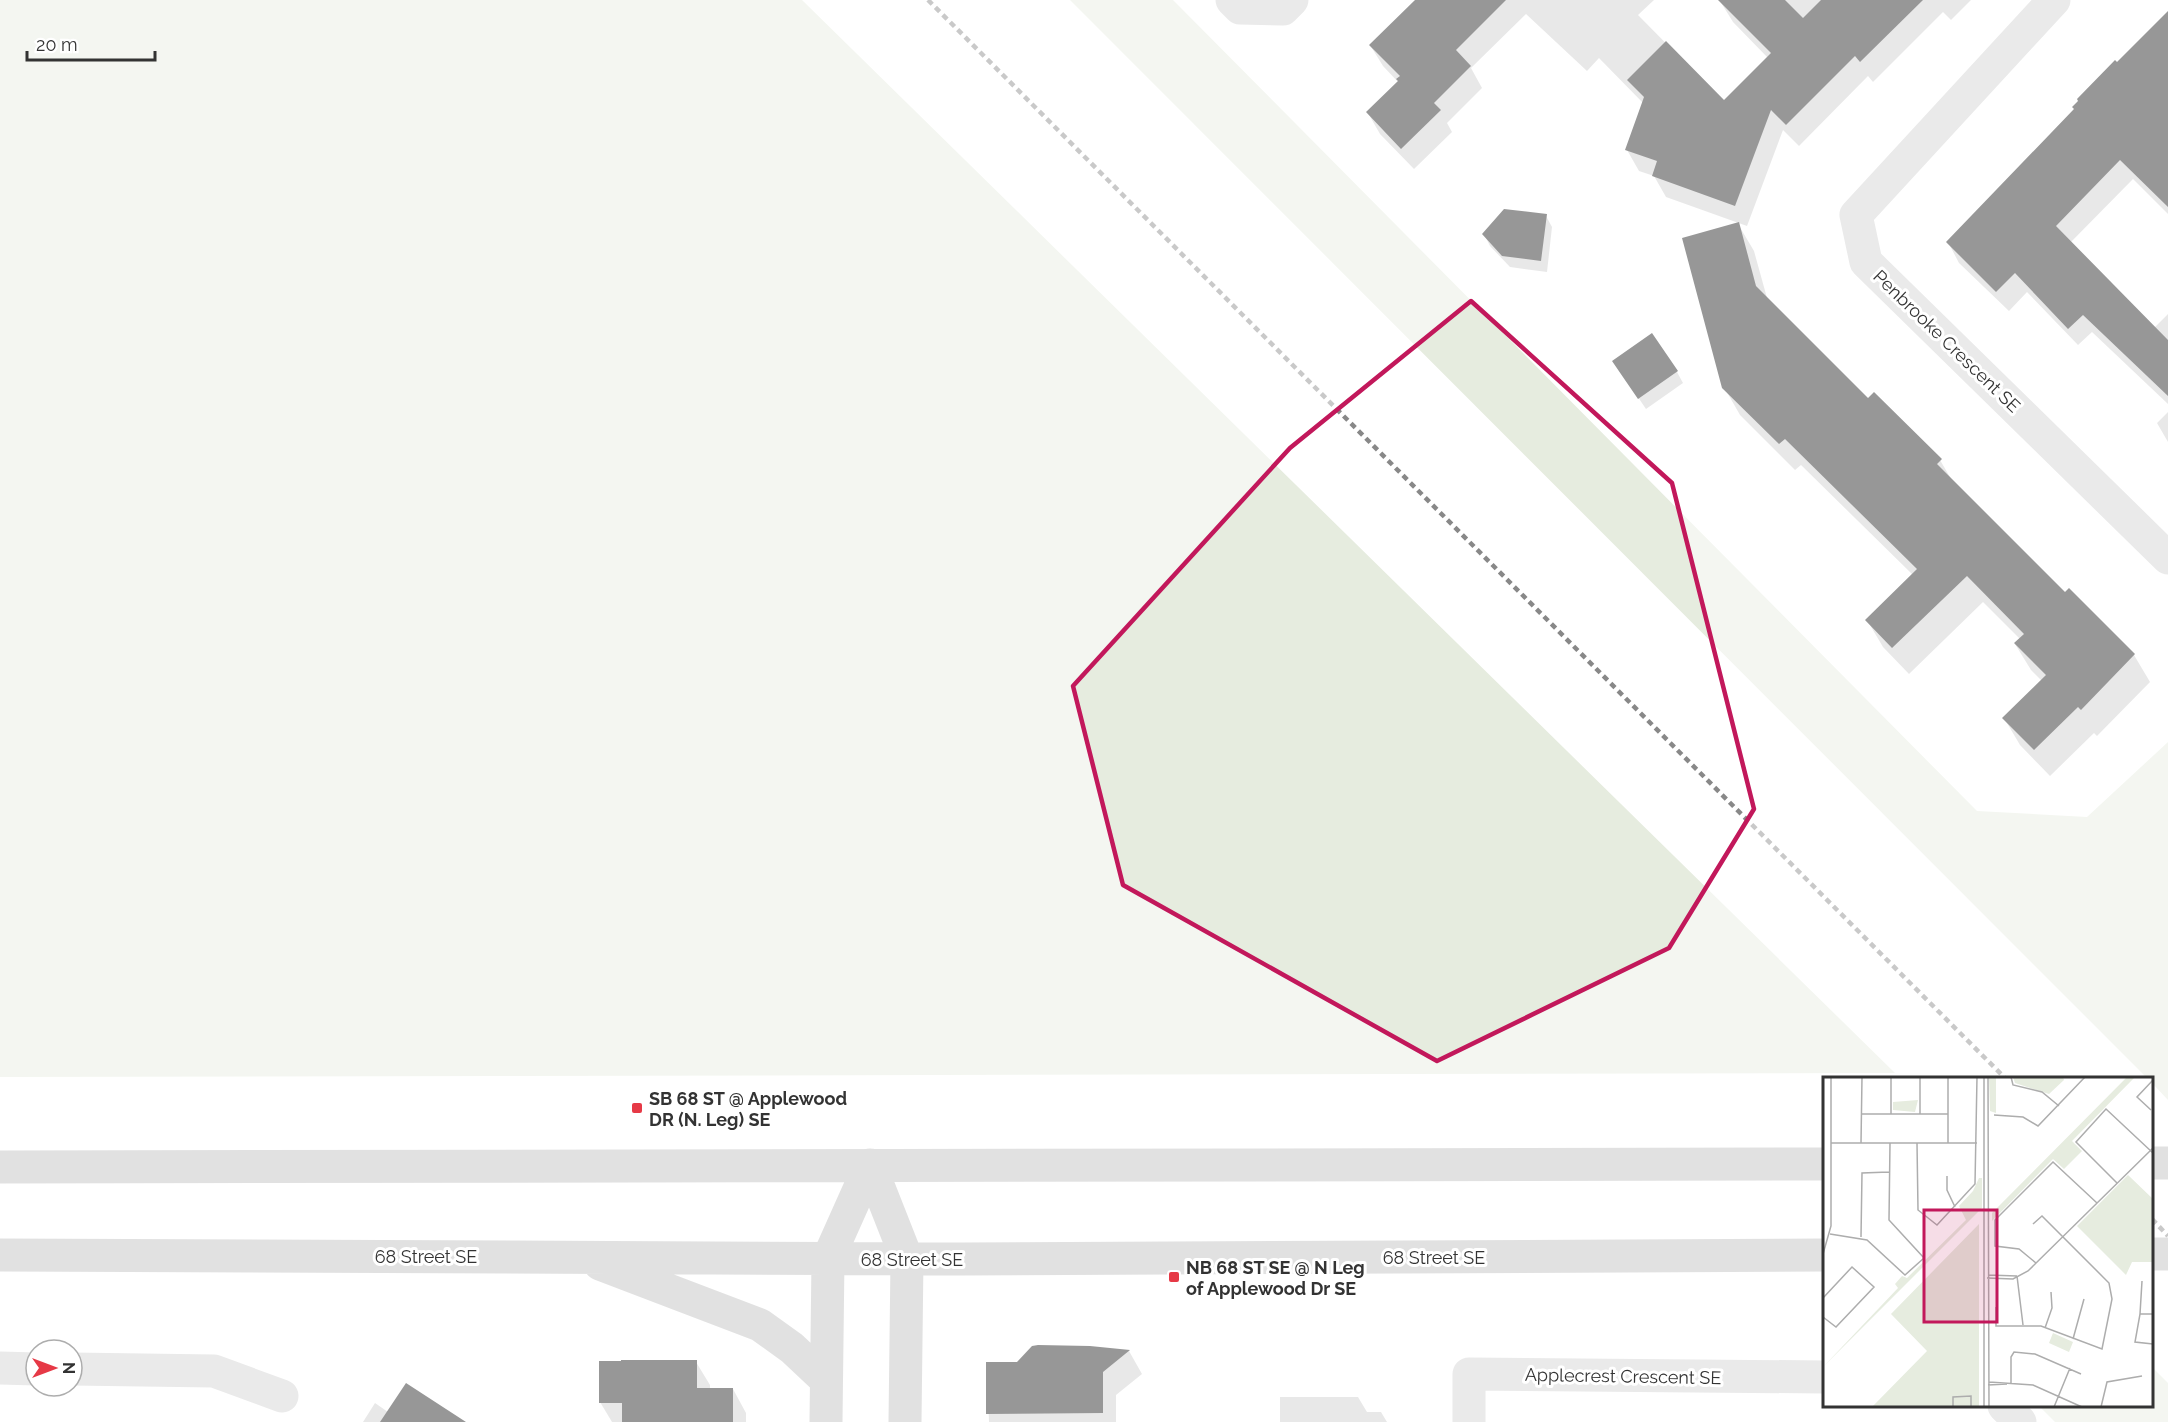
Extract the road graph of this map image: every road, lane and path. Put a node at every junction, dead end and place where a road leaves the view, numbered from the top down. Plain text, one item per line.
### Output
1 (1232, 0) edge
2 (1292, 0) edge
3 (2054, 0) edge
4 (2168, 558) edge
5 (1823, 1164) edge
6 (870, 1165) junction
7 (0, 1167) edge
8 (0, 1255) edge
9 (1823, 1255) edge
10 (579, 1256) junction
11 (828, 1259) junction
12 (907, 1259) junction
13 (0, 1368) edge
14 (24, 1369) edge
15 (84, 1369) edge
16 (1823, 1377) edge
17 (825, 1379) junction
18 (282, 1396) dead end
19 (2005, 1407) edge
20 (826, 1422) edge
21 (905, 1422) edge
22 (1469, 1422) edge
23 (2020, 1422) edge

1 - 2 street
3 - 4 street, Penbrooke Crescent SE
5 - 6 main road
6 - 7 main road
6 - 11 main road
6 - 12 main road
8 - 10 main road, 68 Street SE
9 - 12 main road, 68 Street SE
10 - 11 main road, 68 Street SE
10 - 17 main road
11 - 12 main road, 68 Street SE
11 - 17 main road
12 - 21 main road
13 - 14 street
15 - 18 street
16 - 22 street, Applecrest Crescent SE
17 - 20 main road
19 - 23 street

